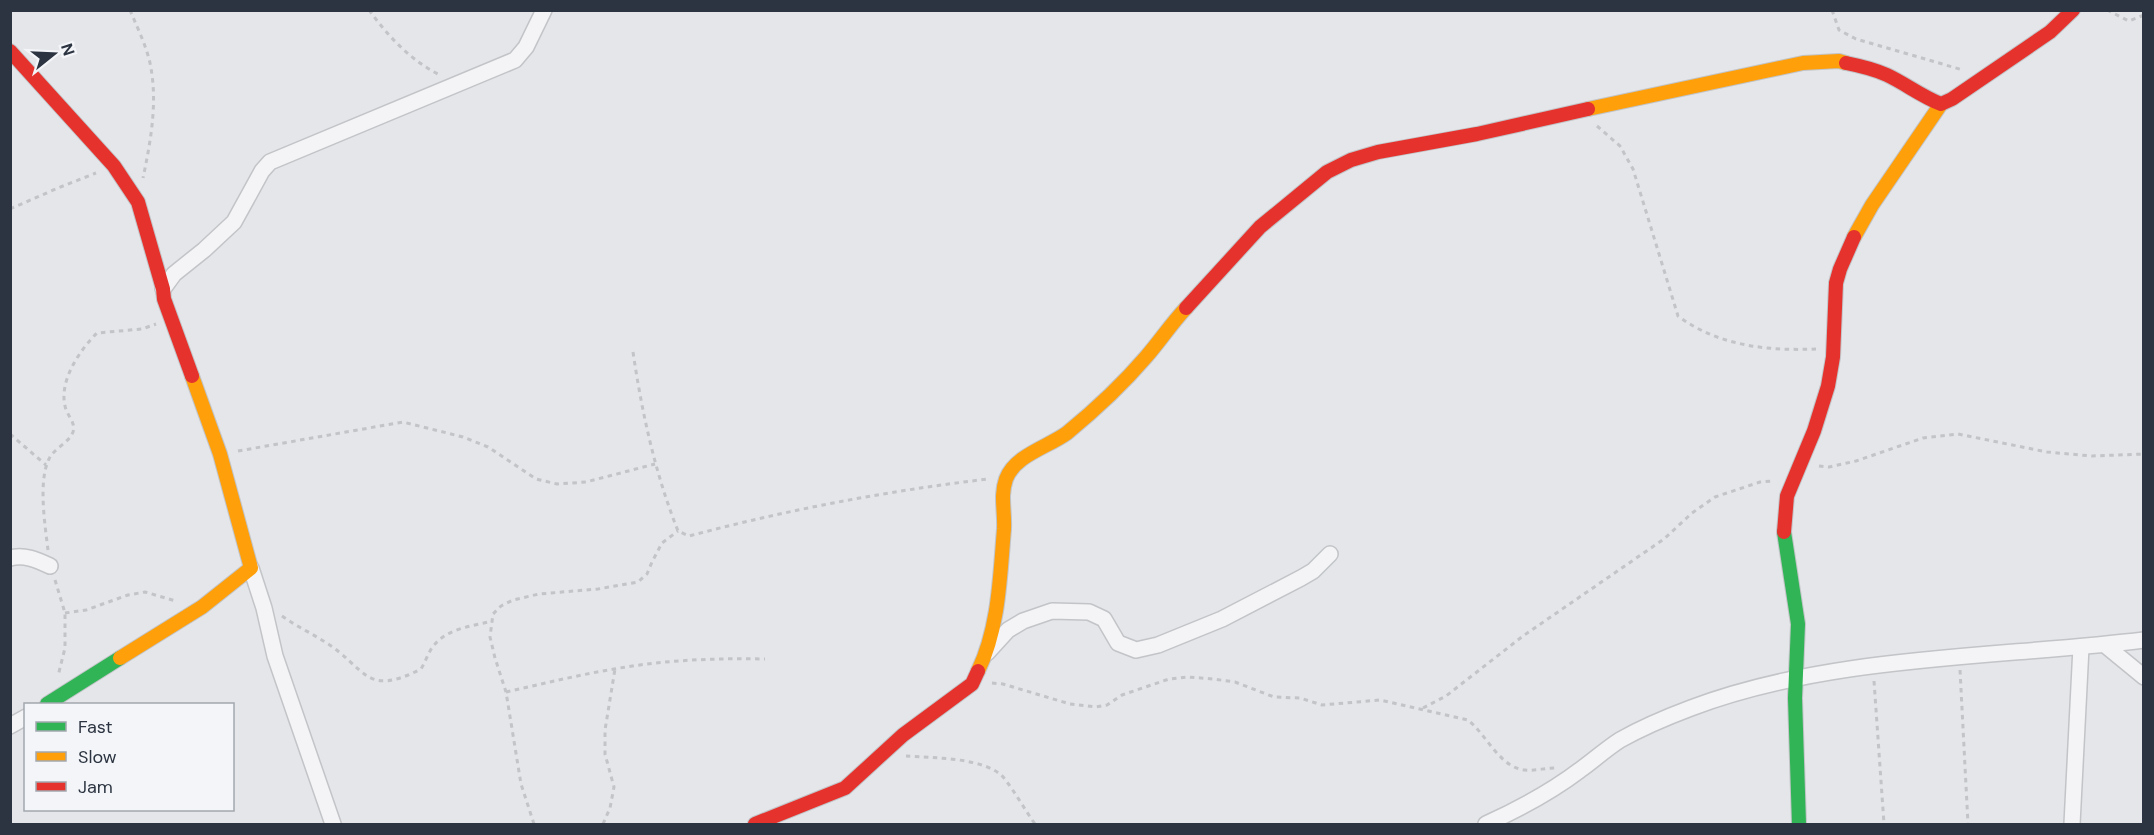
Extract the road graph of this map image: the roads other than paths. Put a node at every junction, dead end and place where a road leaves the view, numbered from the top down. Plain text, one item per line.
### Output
1 (544, 10) edge
2 (2073, 10) edge
3 (10, 51) edge
4 (1941, 104) junction
5 (163, 289) junction
6 (1330, 554) dead end
7 (10, 558) edge
8 (50, 566) road end
9 (251, 568) junction
10 (2144, 640) edge
11 (2105, 645) junction
12 (2081, 647) junction
13 (987, 653) junction
14 (2144, 677) edge
15 (1795, 679) junction
16 (50, 703) edge
17 (24, 718) edge
18 (10, 726) edge
19 (333, 825) edge
20 (755, 825) edge
21 (1486, 825) edge
22 (1799, 825) edge
23 (2072, 825) edge

1 - 5 street
2 - 4 street
3 - 5 street
4 - 13 street
4 - 15 street
5 - 9 street
6 - 13 street
7 - 8 street
9 - 16 street
9 - 19 street
10 - 11 street
11 - 12 street
11 - 14 street
12 - 15 street
12 - 23 street
13 - 20 street
15 - 21 street
15 - 22 street
17 - 18 street

